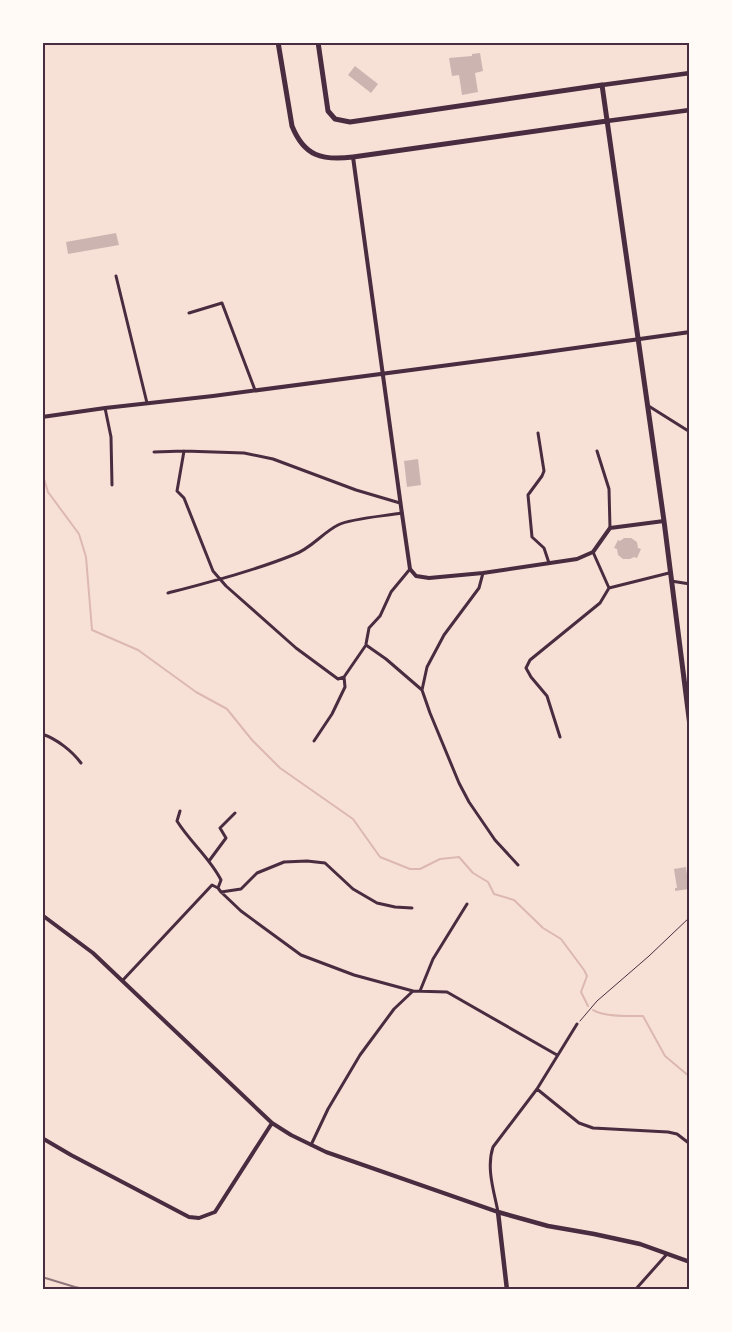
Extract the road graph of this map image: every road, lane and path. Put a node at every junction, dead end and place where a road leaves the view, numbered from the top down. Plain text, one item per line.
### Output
1 (278, 42) edge
2 (318, 42) edge
3 (690, 73) edge
4 (602, 85) junction
5 (690, 110) edge
6 (607, 121) junction
7 (353, 157) junction
8 (116, 276) dead end
9 (189, 313) dead end
10 (690, 332) edge
11 (638, 338) junction
12 (384, 373) junction
13 (255, 390) junction
14 (147, 403) junction
15 (647, 405) junction
16 (105, 408) junction
17 (42, 418) edge
18 (690, 432) edge
19 (538, 433) dead end
20 (184, 451) junction
21 (598, 451) dead end
22 (154, 452) dead end
23 (112, 485) dead end
24 (401, 504) junction
25 (402, 513) junction
26 (664, 521) junction
27 (610, 528) junction
28 (593, 552) junction
29 (549, 563) junction
30 (410, 569) junction
31 (482, 573) junction
32 (669, 573) junction
33 (220, 579) junction
34 (670, 581) junction
35 (690, 584) edge
36 (609, 588) junction
37 (168, 593) dead end
38 (366, 644) junction
39 (344, 677) junction
40 (422, 690) junction
41 (690, 726) edge
42 (42, 734) edge
43 (560, 738) dead end
44 (314, 742) dead end
45 (81, 763) dead end
46 (180, 811) dead end
47 (235, 813) dead end
48 (209, 861) junction
49 (518, 865) dead end
50 (218, 888) junction
51 (221, 892) junction
52 (467, 904) dead end
53 (412, 908) dead end
54 (42, 915) edge
55 (690, 917) edge
56 (123, 980) junction
57 (413, 991) junction
58 (420, 991) junction
59 (577, 1024) joint
60 (557, 1055) junction
61 (536, 1089) junction
62 (272, 1123) junction
63 (42, 1138) edge
64 (690, 1144) edge
65 (311, 1145) junction
66 (498, 1212) junction
67 (668, 1254) junction
68 (690, 1260) edge
69 (507, 1290) edge
70 (635, 1290) edge

1 - 7 main road
2 - 4 main road
3 - 4 main road
4 - 6 main road
5 - 6 main road
6 - 7 main road
6 - 11 main road
7 - 12 street
8 - 14 street
9 - 13 street
10 - 11 street
11 - 12 street
11 - 15 main road
12 - 13 street
12 - 24 street
13 - 14 street
14 - 16 street
15 - 18 street
15 - 26 main road
16 - 17 street
16 - 23 street
19 - 29 street
20 - 22 street
20 - 24 street
20 - 33 street
21 - 27 street
24 - 25 street
25 - 30 street
25 - 33 street
26 - 27 street
26 - 32 main road
27 - 28 street
28 - 29 street
28 - 36 street
29 - 31 street
30 - 31 street
30 - 38 street
31 - 40 street
32 - 34 main road
32 - 36 street
33 - 37 street
33 - 39 street
34 - 35 street
34 - 41 main road
36 - 43 street
38 - 39 street
38 - 40 street
39 - 44 street
40 - 49 street
42 - 45 street
46 - 48 street
47 - 48 street
48 - 50 street
50 - 51 street
50 - 56 street
51 - 53 street
51 - 57 street
52 - 58 street
54 - 56 street
55 - 59 path
56 - 62 street
57 - 58 street
57 - 65 street
58 - 60 street
59 - 60 street
60 - 61 street
61 - 64 street
61 - 66 street
62 - 63 street
62 - 65 street
65 - 66 street
66 - 67 main road
66 - 69 main road
67 - 68 main road
67 - 70 street

